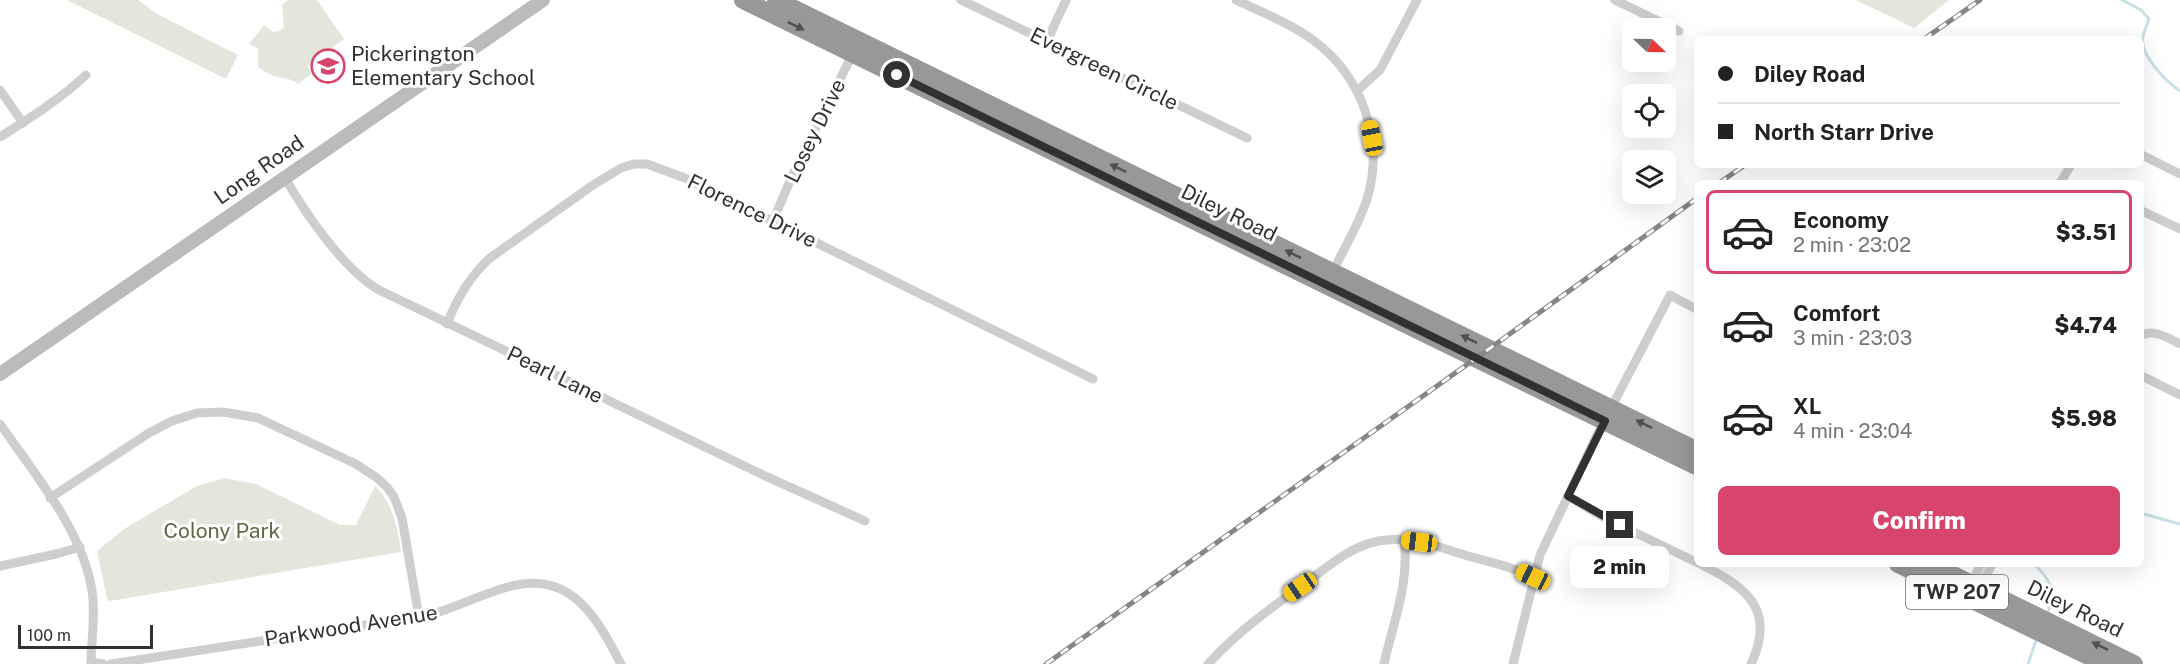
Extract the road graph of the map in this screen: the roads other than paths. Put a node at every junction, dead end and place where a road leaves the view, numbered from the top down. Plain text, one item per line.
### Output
1 (543, 0) edge
2 (743, 0) edge
3 (776, 0) edge
4 (962, 0) edge
5 (1066, 0) edge
6 (1236, 0) edge
7 (1417, 0) edge
8 (1615, 0) edge
9 (1678, 31) dead end
10 (1047, 41) junction
11 (856, 47) junction
12 (86, 75) dead end
13 (0, 90) edge
14 (1357, 91) junction
15 (23, 123) junction
16 (0, 137) edge
17 (1247, 138) dead end
18 (2144, 156) edge
19 (2180, 174) edge
20 (285, 178) junction
21 (2144, 212) edge
22 (773, 221) junction
23 (2180, 229) edge
24 (1329, 280) junction
25 (1694, 308) edge
26 (447, 324) junction
27 (2144, 334) edge
28 (2180, 344) edge
29 (0, 374) edge
30 (2144, 377) edge
31 (1093, 379) dead end
32 (2180, 395) edge
33 (1608, 415) junction
34 (0, 424) edge
35 (1694, 449) edge
36 (1694, 465) edge
37 (1568, 496) junction
38 (51, 498) junction
39 (865, 521) dead end
40 (1404, 540) junction
41 (80, 547) junction
42 (1694, 561) edge
43 (0, 566) edge
44 (1706, 567) edge
45 (1907, 567) edge
46 (1935, 567) edge
47 (1980, 567) edge
48 (1990, 567) edge
49 (1533, 577) junction
50 (1975, 589) junction
51 (419, 616) junction
52 (2062, 635) junction
53 (91, 663) edge
54 (103, 664) edge
55 (111, 664) edge
56 (621, 664) edge
57 (1208, 664) edge
58 (1384, 664) edge
59 (1513, 664) edge
60 (1751, 664) edge
61 (2105, 664) edge
62 (2134, 664) edge

1 - 20 main road, Long Road
2 -> 11 highway, Diley Road
3 - 11 highway, Diley Road
4 - 10 street, Evergreen Circle
5 - 10 street
6 - 14 street
7 - 14 street
8 - 9 street
10 - 17 street, Evergreen Circle
11 - 22 street, Losey Drive
11 - 24 highway, Diley Road
12 - 15 street
13 - 15 street
14 - 24 street
15 - 16 street
18 - 19 street
20 - 26 street, Pearl Lane
20 - 29 main road, Long Road
21 - 23 street
22 - 26 street, Florence Drive
22 - 31 street, Florence Drive
24 - 33 highway, Diley Road
25 - 33 street
26 - 39 street, Pearl Lane
27 - 28 street
30 - 32 street
35 -> 33 highway, Diley Road
33 - 36 highway, Diley Road
33 - 37 street
34 - 38 street
37 - 42 street
37 - 49 street
38 - 41 street
38 - 51 street
40 - 49 street
40 - 57 street
40 - 58 street
41 - 43 street
41 - 53 street
44 - 60 street
45 - 50 highway, Diley Road / TWP 207
46 - 50 highway, Diley Road / TWP 207
47 - 50 street
48 - 50 street
49 - 59 street
50 - 52 highway, Diley Road / TWP 207
51 - 55 street, Parkwood Avenue
51 - 56 street, Parkwood Avenue
52 - 61 highway, Diley Road / TWP 207
62 -> 52 highway, Diley Road / TWP 207
53 - 54 street

